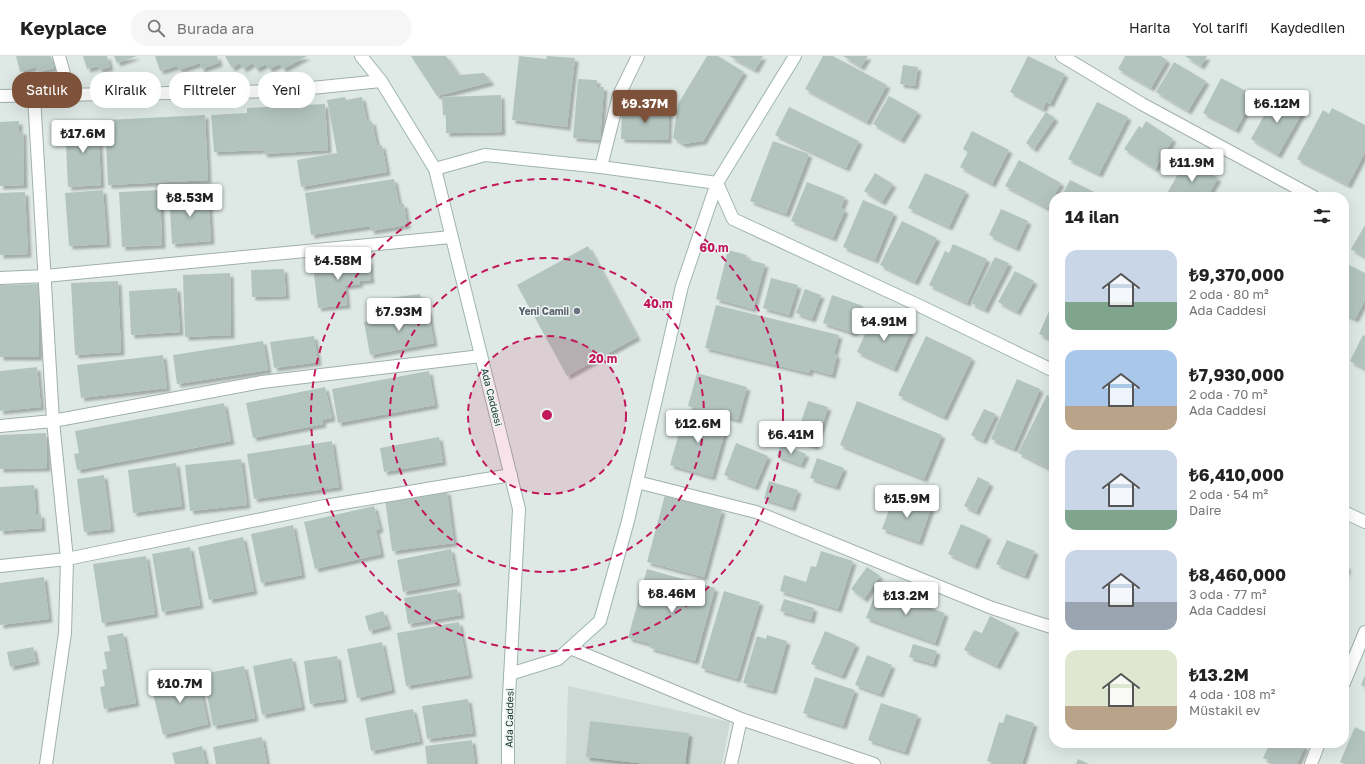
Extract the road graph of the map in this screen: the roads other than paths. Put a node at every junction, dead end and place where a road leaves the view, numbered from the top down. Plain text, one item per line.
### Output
1 (59, 56) edge
2 (361, 56) edge
3 (638, 56) edge
4 (795, 56) edge
5 (1062, 56) edge
6 (64, 72) edge
7 (381, 81) junction
8 (82, 95) edge
9 (0, 96) edge
10 (12, 96) edge
11 (35, 108) edge
12 (601, 167) junction
13 (435, 169) junction
14 (716, 183) junction
15 (1305, 192) edge
16 (451, 237) junction
17 (45, 276) junction
18 (0, 278) edge
19 (481, 356) junction
20 (1049, 369) edge
21 (53, 421) junction
22 (0, 426) edge
23 (511, 475) junction
24 (637, 482) junction
25 (1349, 514) edge
26 (1365, 522) edge
27 (67, 559) junction
28 (0, 566) edge
29 (1049, 626) edge
30 (1365, 632) edge
31 (570, 648) junction
32 (1349, 670) edge
33 (510, 674) junction
34 (741, 719) junction
35 (1317, 748) edge
36 (46, 764) edge
37 (508, 764) edge
38 (731, 764) edge
39 (874, 764) edge
40 (1311, 764) edge

1 - 6 street
2 - 7 street, Ada Caddesi
3 - 12 street
4 - 14 street
5 - 15 street
7 - 8 street
7 - 13 street, Ada Caddesi
9 - 10 street
11 - 17 street
12 - 13 street
12 - 14 street
13 - 16 street, Ada Caddesi
14 - 20 street
14 - 24 street
16 - 17 street
16 - 19 street, Ada Caddesi
17 - 18 street
17 - 21 street
19 - 21 street
19 - 23 street, Ada Caddesi
21 - 22 street
21 - 27 street
23 - 27 street
23 - 33 street, Ada Caddesi
24 - 29 street
24 - 31 street
25 - 26 street
27 - 28 street
27 - 36 street
30 - 32 street
31 - 33 street
31 - 34 street
33 - 37 street, Ada Caddesi
34 - 38 street
34 - 39 street
35 - 40 street

